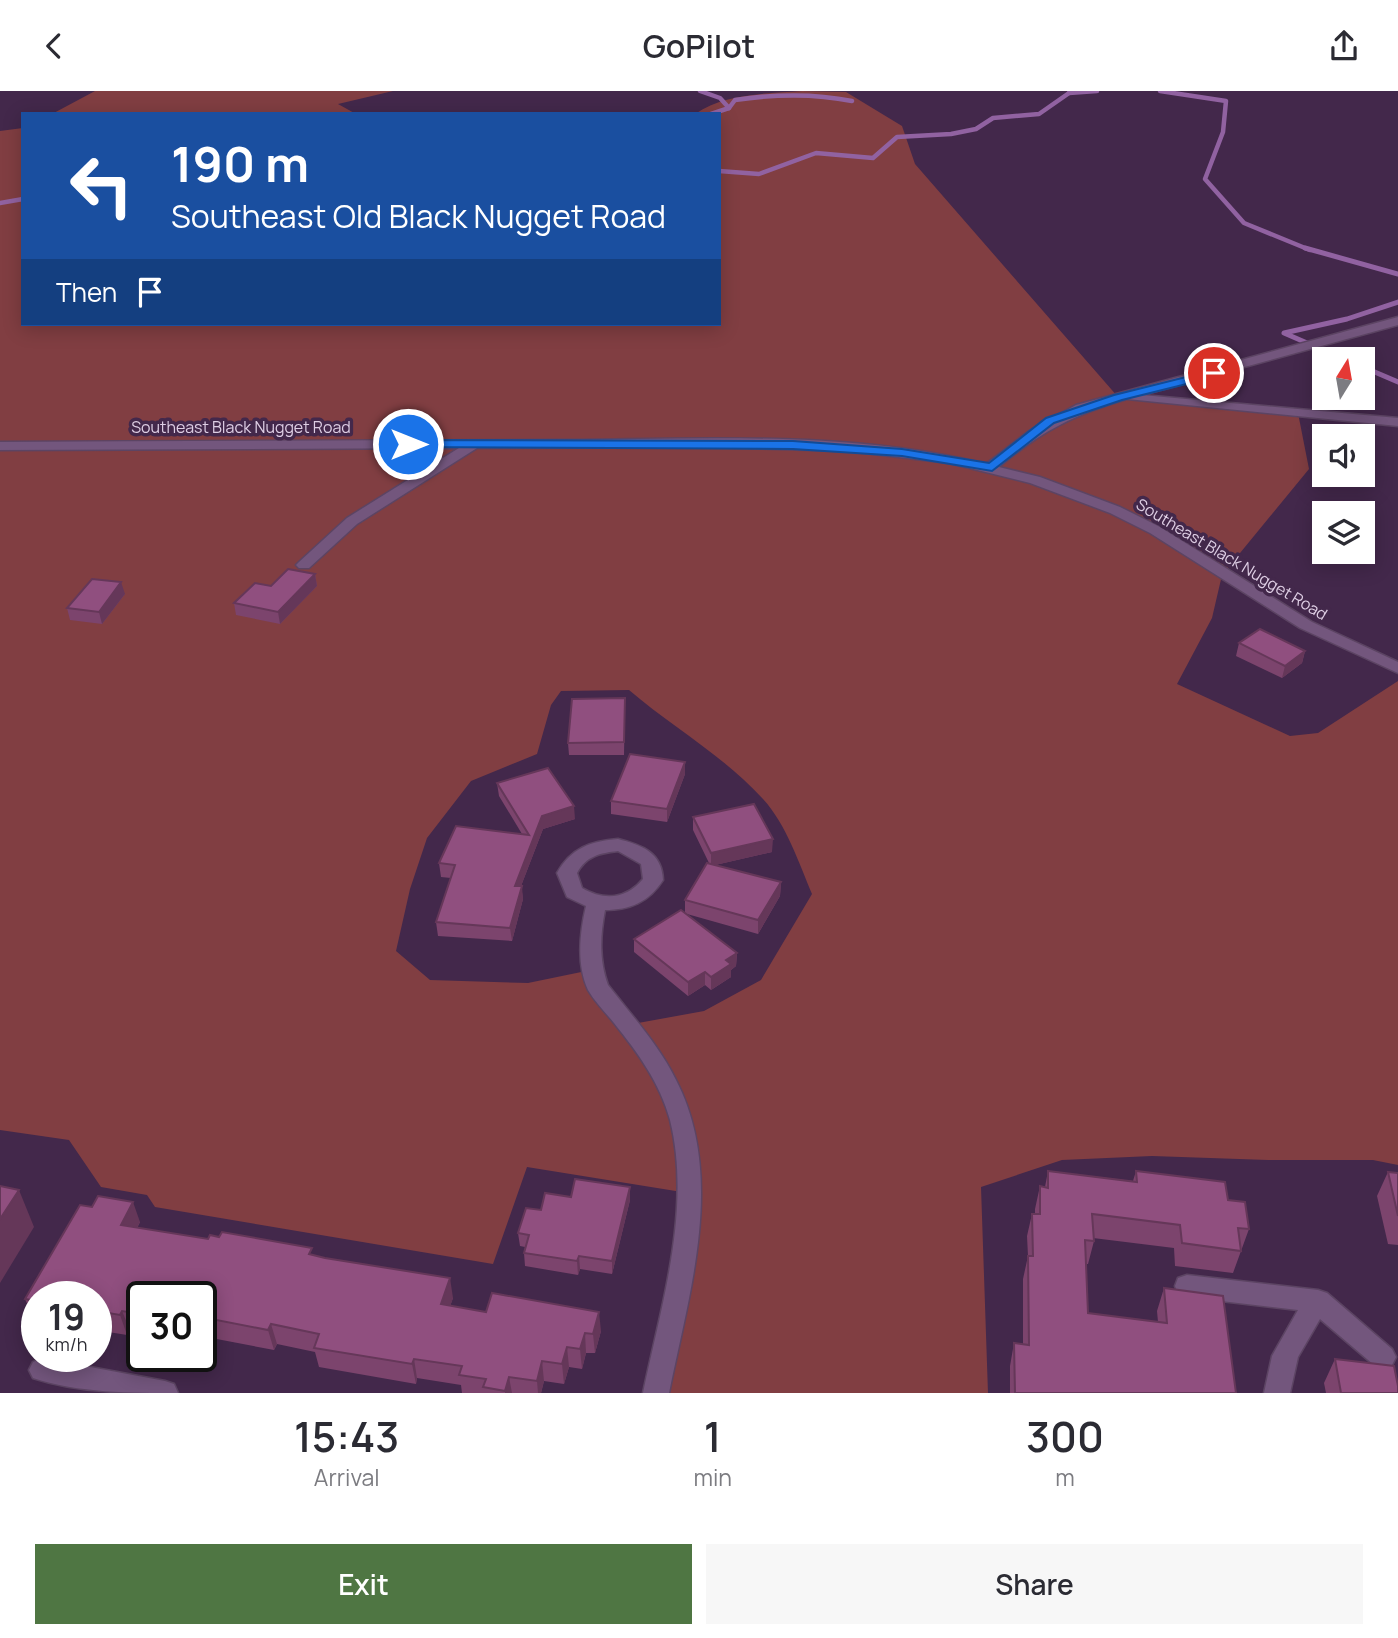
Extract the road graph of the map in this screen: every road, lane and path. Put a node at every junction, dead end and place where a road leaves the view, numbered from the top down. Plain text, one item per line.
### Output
1 (1398, 321) edge
2 (1118, 397) junction
3 (1398, 422) edge
4 (476, 443) junction
5 (0, 446) edge
6 (992, 467) junction
7 (304, 565) dead end
8 (1398, 668) edge
9 (596, 903) dead end
10 (1187, 1286) dead end
11 (1318, 1301) junction
12 (1383, 1357) dead end
13 (53, 1372) edge
14 (165, 1393) edge
15 (656, 1393) edge
16 (1277, 1393) edge

1 - 2 street
2 - 3 street
2 - 6 street
4 - 5 street, Southeast Black Nugget Road
4 - 6 street, Southeast Black Nugget Road
4 - 7 street
6 - 8 street, Southeast Black Nugget Road
9 - 15 street
10 - 11 street
11 - 12 street
11 - 16 street
13 - 14 street

